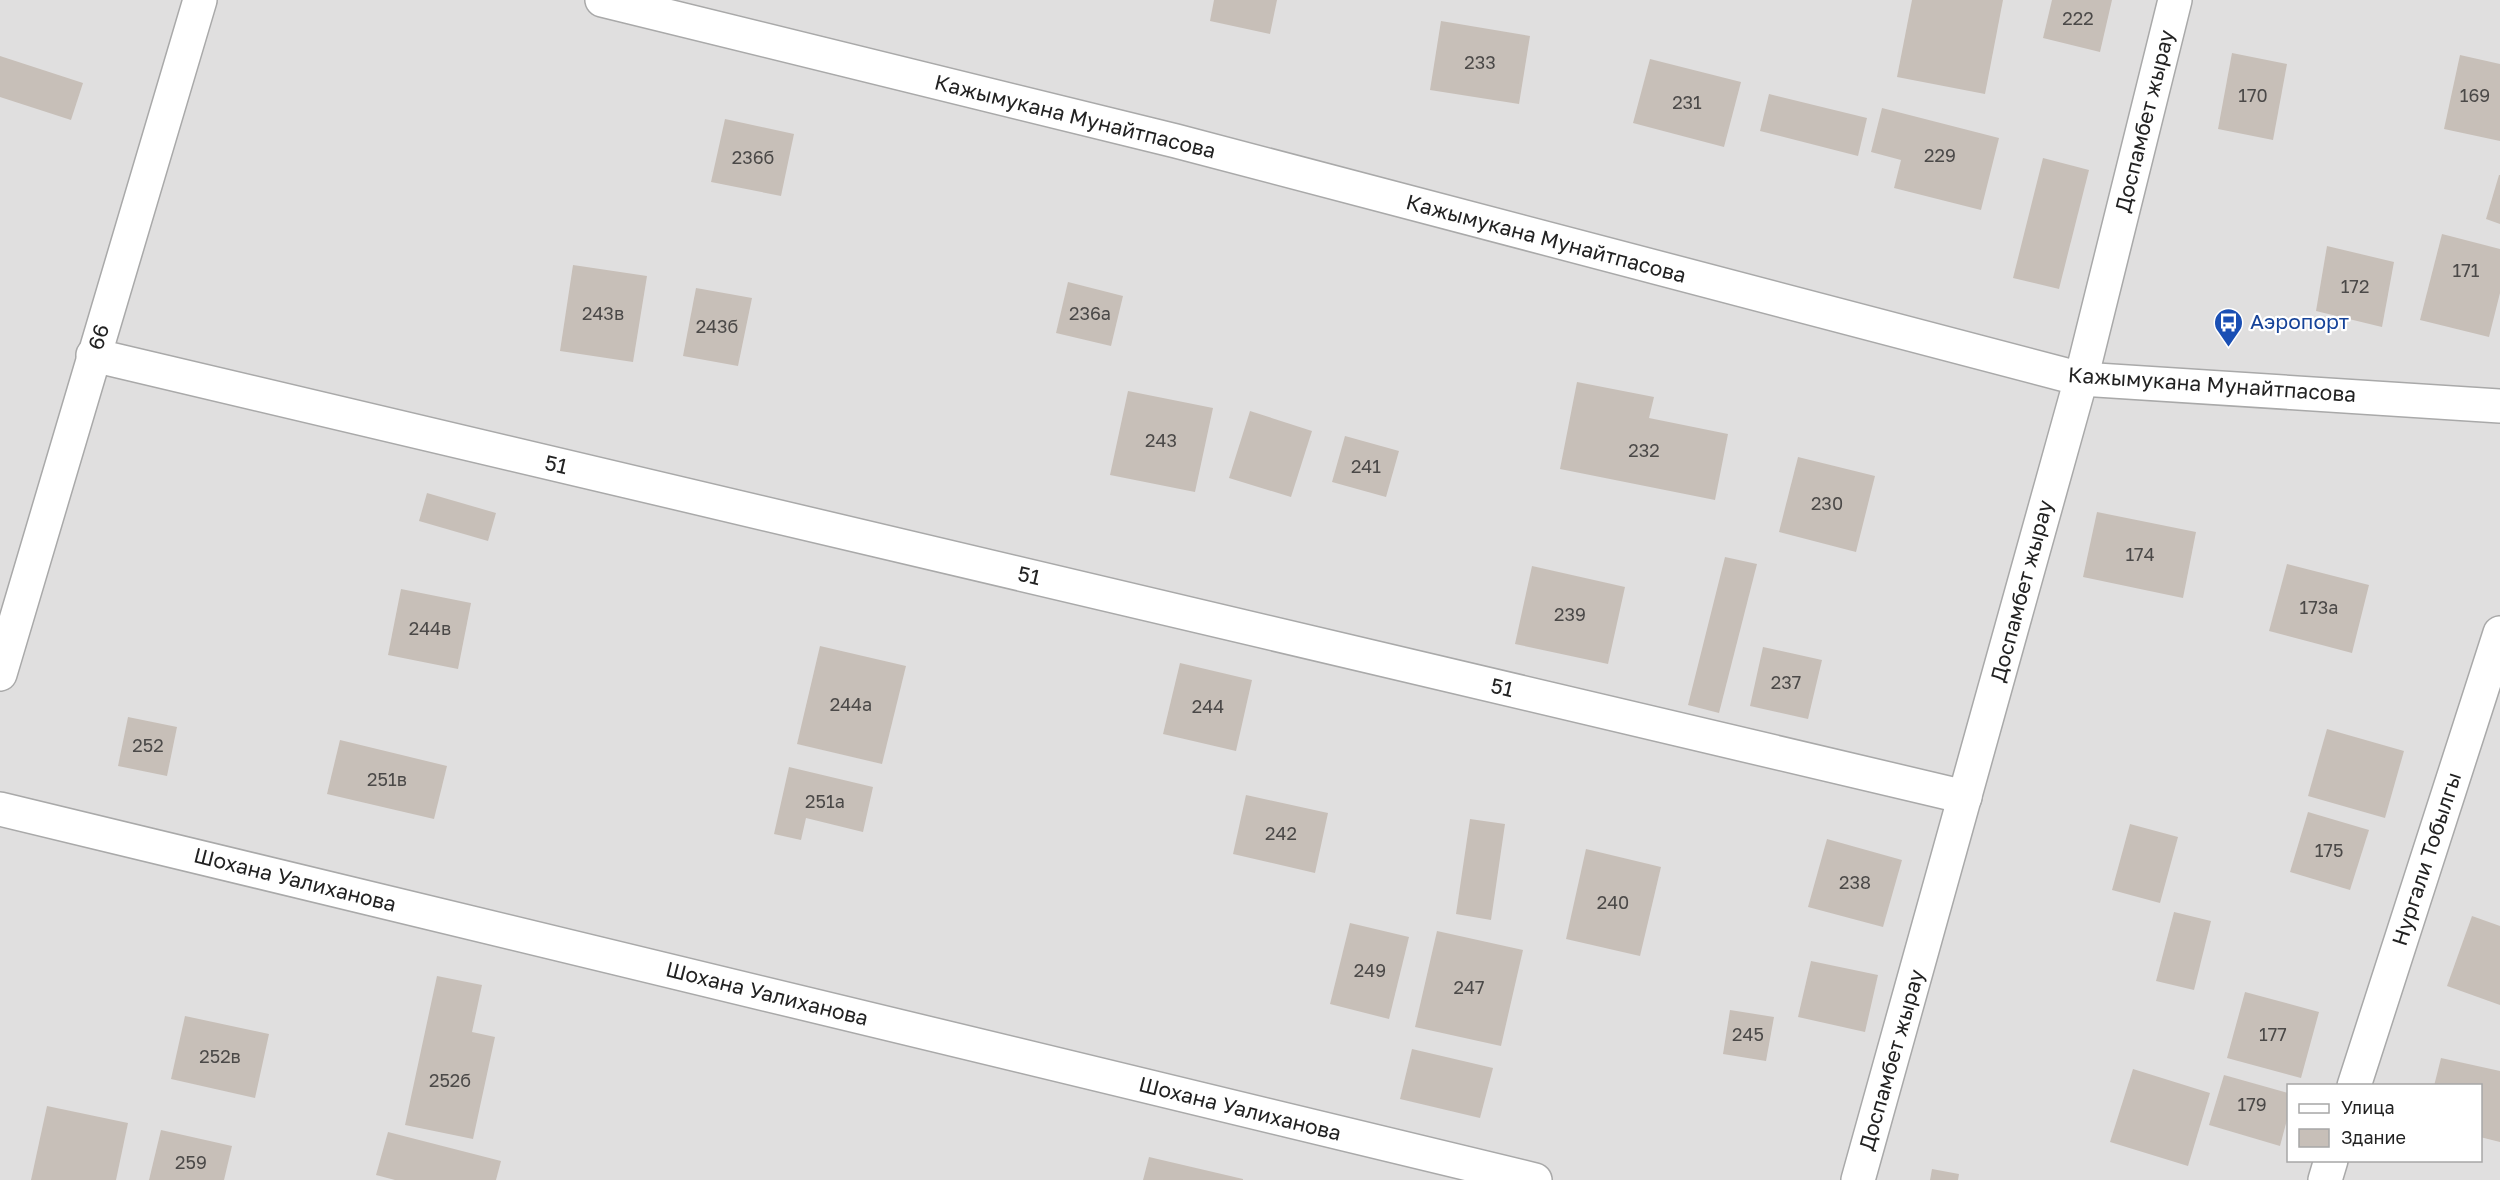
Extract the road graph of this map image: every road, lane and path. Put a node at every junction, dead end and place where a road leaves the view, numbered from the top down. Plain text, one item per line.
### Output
1 (200, 0) edge
2 (602, 0) edge
3 (2175, 0) edge
4 (93, 355) junction
5 (2081, 379) junction
6 (2500, 406) edge
7 (2500, 633) edge
8 (0, 674) edge
9 (1965, 797) junction
10 (0, 809) edge
11 (2355, 1084) edge
12 (2331, 1162) edge
13 (1535, 1180) edge
14 (1858, 1180) edge
15 (2325, 1180) edge

1 - 4 street, 66
2 - 5 street, Кажымукана Мунайтпасова
3 - 5 street, Доспамбет жырау
4 - 8 street, 66
4 - 9 street, 51
5 - 6 street, Кажымукана Мунайтпасова
5 - 9 street, Доспамбет жырау
7 - 11 street, Нургали Тобылгы
9 - 14 street, Доспамбет жырау
10 - 13 street, Шохана Уалиханова
12 - 15 street

